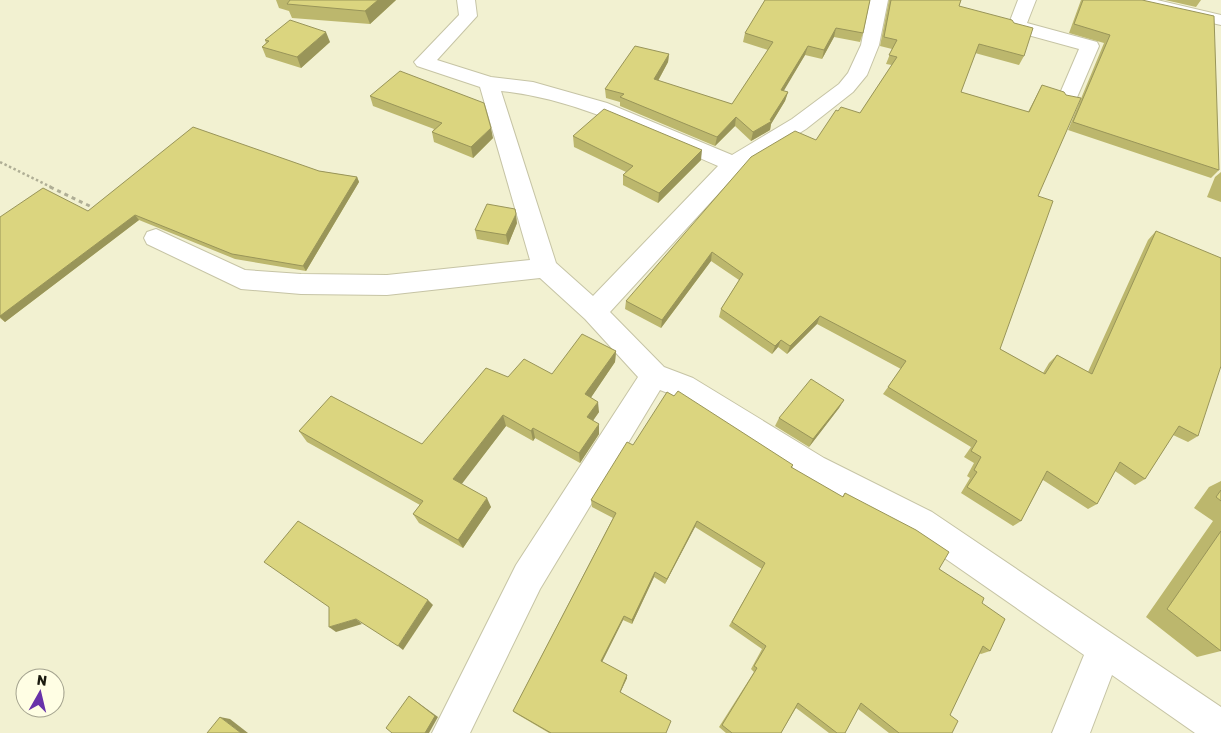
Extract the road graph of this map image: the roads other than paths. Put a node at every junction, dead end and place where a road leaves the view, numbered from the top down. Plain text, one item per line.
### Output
1 (466, 0) edge
2 (879, 0) edge
3 (1026, 0) edge
4 (1133, 0) edge
5 (1221, 20) edge
6 (489, 83) junction
7 (1068, 98) edge
8 (733, 164) junction
9 (156, 238) dead end
10 (545, 268) junction
11 (594, 312) junction
12 (654, 376) junction
13 (1104, 649) junction
14 (1221, 729) edge
15 (451, 733) edge
16 (1071, 733) edge

1 - 6 street
2 - 8 street
3 - 7 street
4 - 5 street
6 - 8 street
6 - 10 street
8 - 11 street
9 - 10 street
10 - 11 street
11 - 12 street
12 - 13 street
12 - 15 street
13 - 14 street
13 - 16 street

